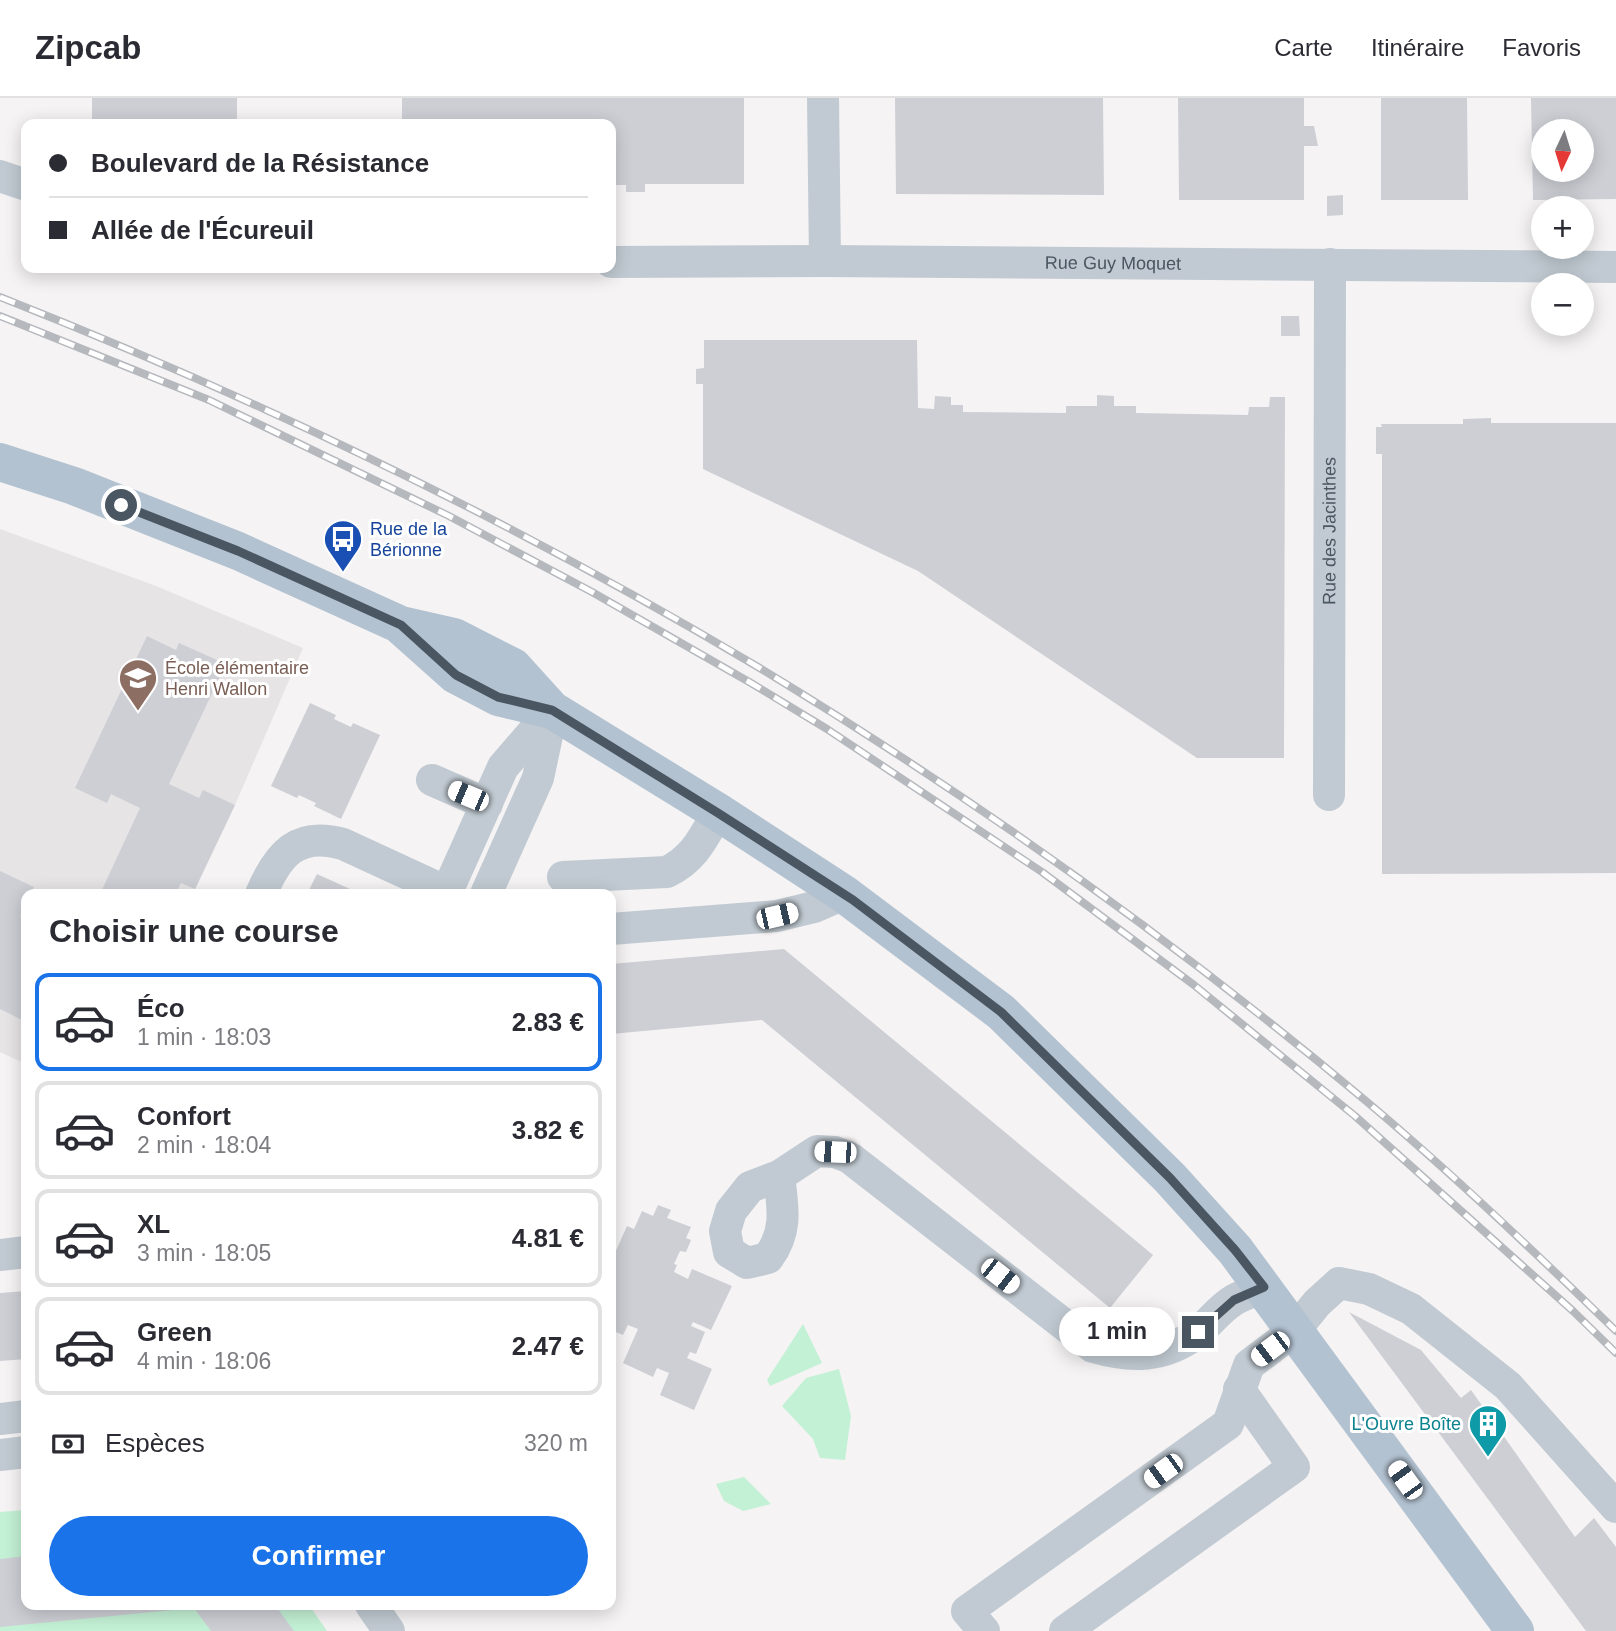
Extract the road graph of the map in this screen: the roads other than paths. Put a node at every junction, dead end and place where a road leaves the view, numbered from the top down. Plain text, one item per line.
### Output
1 (823, 98) edge
2 (0, 176) edge
3 (21, 183) edge
4 (825, 261) junction
5 (616, 262) edge
6 (1330, 264) junction
7 (1616, 267) edge
8 (0, 462) edge
9 (552, 710) junction
10 (432, 780) dead end
11 (1329, 795) dead end
12 (486, 804) junction
13 (718, 813) junction
14 (562, 877) dead end
15 (263, 889) edge
16 (438, 889) edge
17 (448, 889) edge
18 (488, 889) edge
19 (844, 894) junction
20 (616, 929) edge
21 (779, 1176) dead end
22 (21, 1253) edge
23 (0, 1255) edge
24 (1264, 1287) junction
25 (1295, 1330) junction
26 (1239, 1389) junction
27 (21, 1417) edge
28 (0, 1419) edge
29 (21, 1453) edge
30 (0, 1455) edge
31 (1616, 1507) edge
32 (374, 1610) edge
33 (389, 1631) edge
34 (984, 1631) edge
35 (1065, 1631) edge
36 (1515, 1631) edge

1 - 4 street
2 - 3 street
4 - 5 street, Rue Guy Moquet
4 - 6 street, Rue Guy Moquet
6 - 7 street, Rue Guy Moquet
6 - 11 street, Rue des Jacinthes
8 - 9 main road
9 - 12 street
9 - 13 main road
9 - 18 street
10 - 12 street
12 - 17 street
13 - 14 street
13 - 19 main road
15 - 16 street
19 - 20 street
19 - 24 main road
21 - 24 street
22 - 23 street
24 - 25 main road
25 - 26 street
25 - 31 street
25 - 36 main road
26 - 34 street
26 - 35 street
27 - 28 street
29 - 30 street
32 - 33 street

